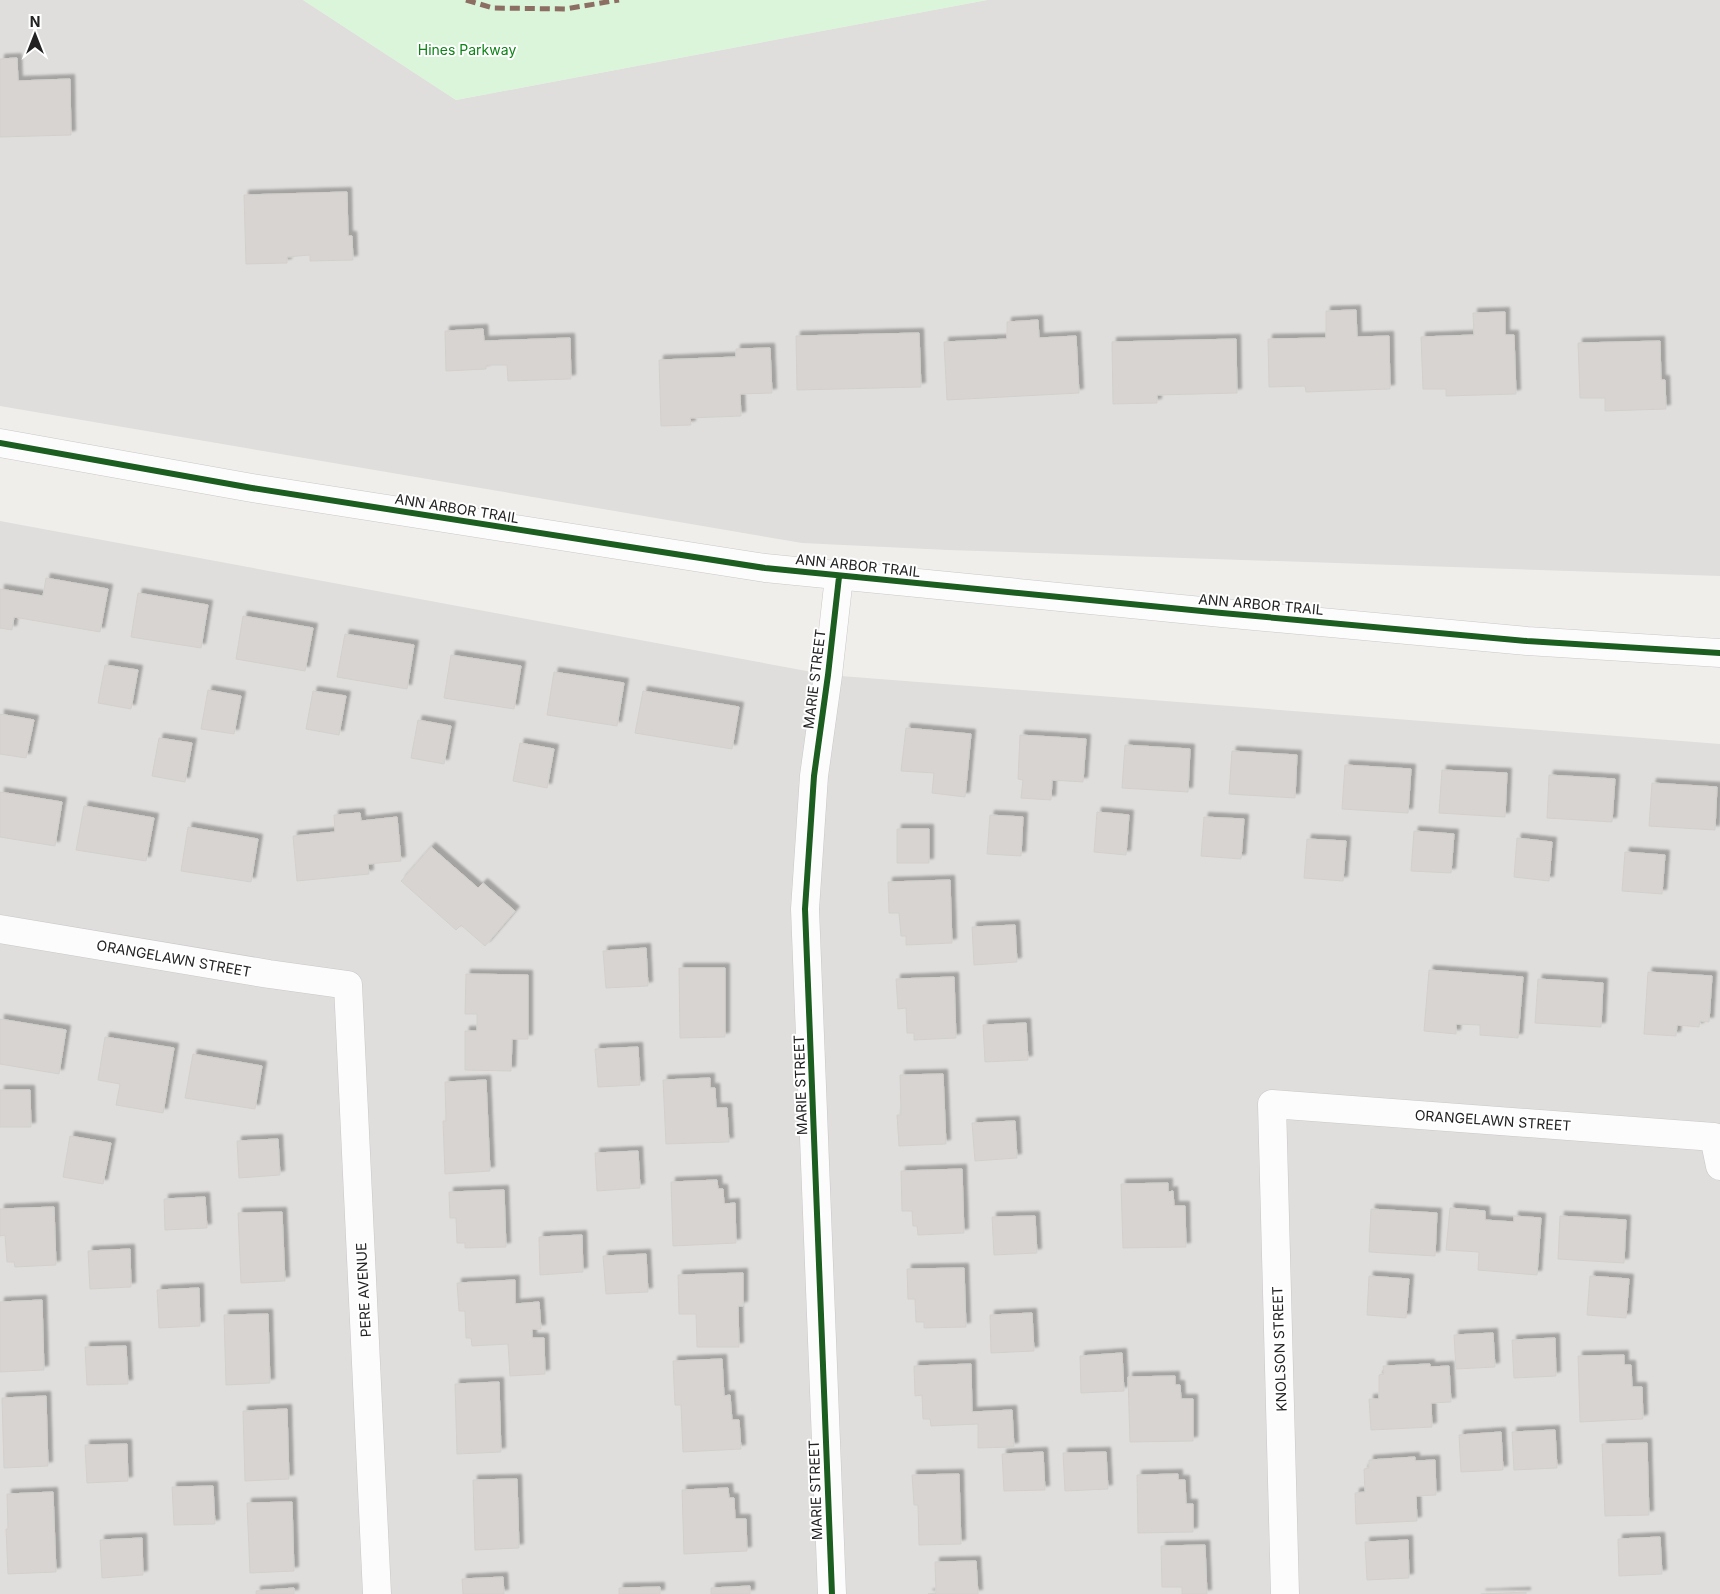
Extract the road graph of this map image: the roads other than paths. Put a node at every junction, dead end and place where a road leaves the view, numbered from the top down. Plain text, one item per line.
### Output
1 (0, 443) edge
2 (839, 577) junction
3 (1720, 653) edge
4 (0, 929) edge
5 (348, 985) joint
6 (1272, 1104) joint
7 (1720, 1166) edge
8 (377, 1594) edge
9 (832, 1594) edge
10 (1286, 1594) edge

1 - 2 street, ANN ARBOR TRAIL
2 - 3 street, ANN ARBOR TRAIL
2 - 9 street, MARIE STREET
4 - 5 street, ORANGELAWN STREET
5 - 8 street, PERE AVENUE
6 - 7 street, ORANGELAWN STREET
6 - 10 street, KNOLSON STREET

